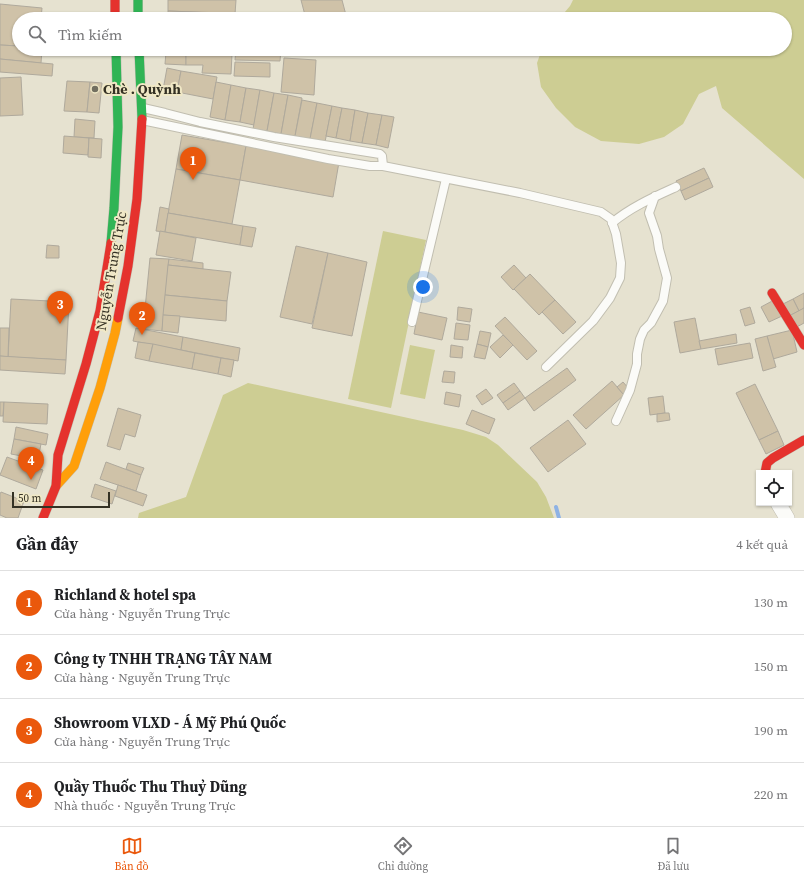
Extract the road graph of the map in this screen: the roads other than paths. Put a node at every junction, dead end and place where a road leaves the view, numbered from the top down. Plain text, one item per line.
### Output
1 (115, 0) edge
2 (138, 0) edge
3 (115, 12) edge
4 (138, 12) edge
5 (116, 56) edge
6 (140, 56) edge
7 (142, 108) junction
8 (142, 120) junction
9 (383, 166) junction
10 (446, 178) junction
11 (676, 187) dead end
12 (655, 196) junction
13 (612, 223) junction
14 (772, 293) dead end
15 (412, 322) dead end
16 (804, 345) edge
17 (546, 367) dead end
18 (616, 421) dead end
19 (804, 440) edge
20 (766, 470) edge
21 (56, 486) junction
22 (780, 506) edge
23 (43, 518) edge
24 (787, 518) edge

1 - 3 main road
2 - 4 main road
5 - 21 main road, Nguyễn Trung Trực
6 - 7 main road, Nguyễn Trung Trực
7 - 8 main road, Nguyễn Trung Trực
7 - 9 lane
8 - 9 lane
8 - 21 main road, Nguyễn Trung Trực
9 - 10 lane
10 - 13 lane
10 - 15 lane
11 - 12 lane
12 - 13 lane
12 - 18 lane
13 - 17 lane
14 - 16 main road
19 - 20 main road
21 - 23 main road, Nguyễn Trung Trực
22 - 24 street

